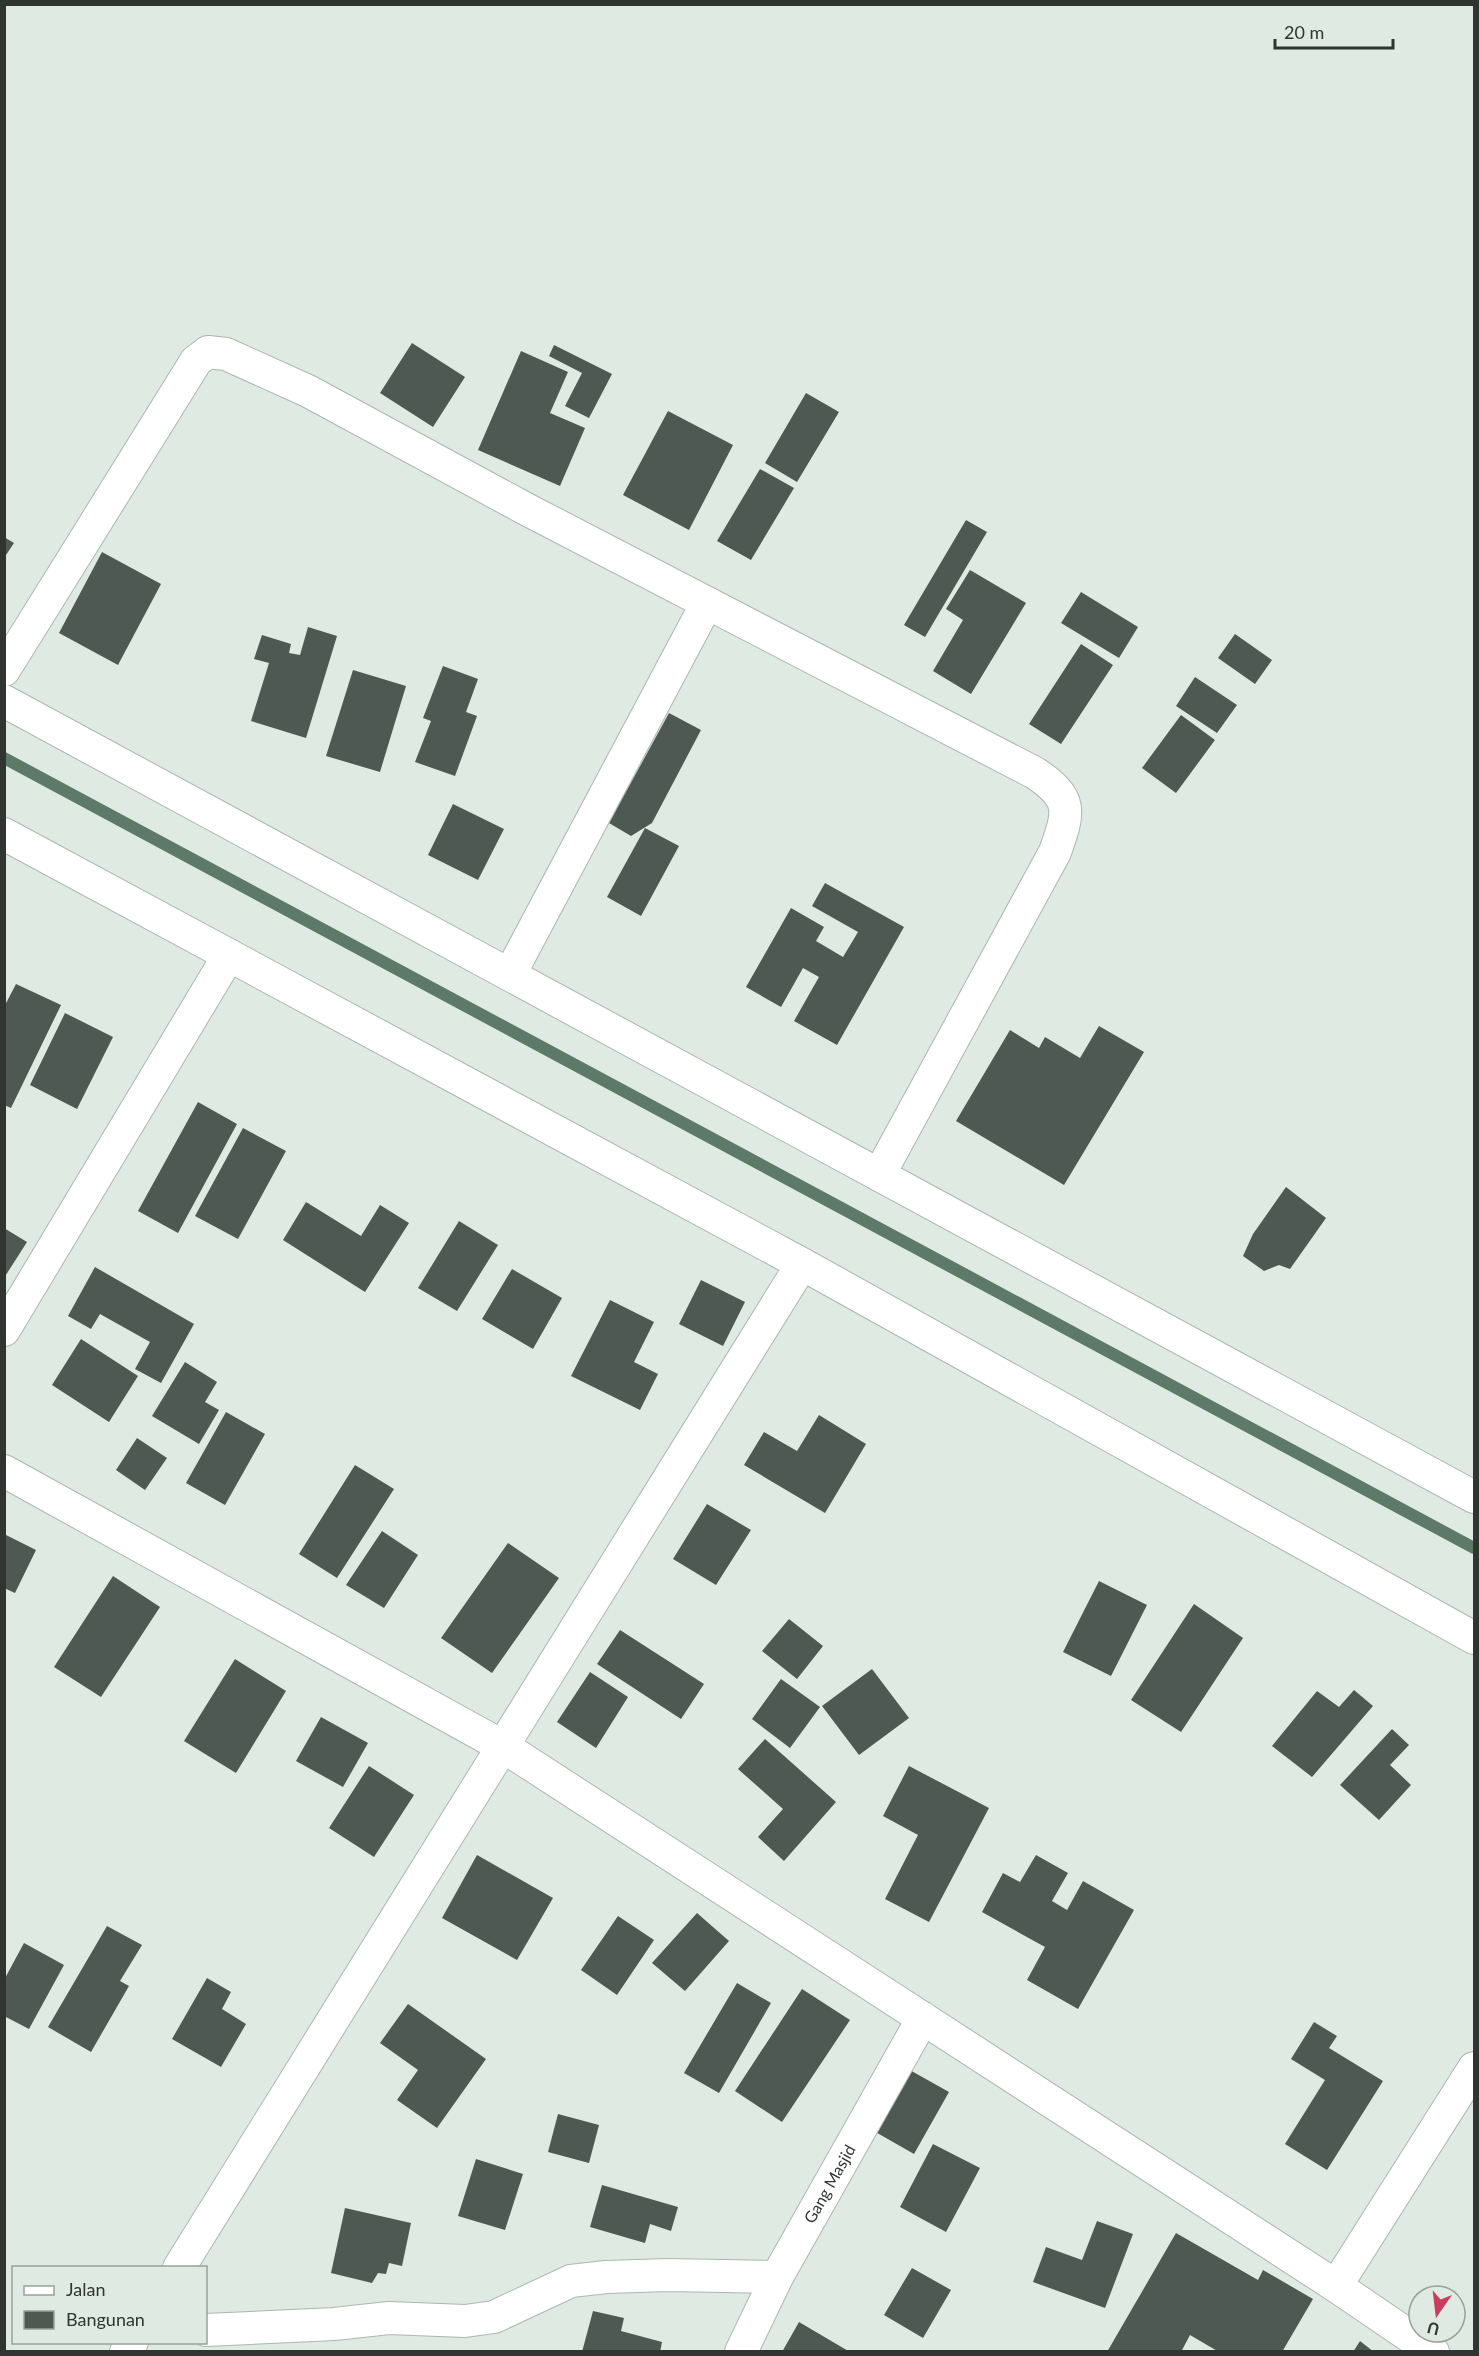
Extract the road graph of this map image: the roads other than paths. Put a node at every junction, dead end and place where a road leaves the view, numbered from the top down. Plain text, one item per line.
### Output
1 (707, 603) junction
2 (4, 670) edge
3 (4, 701) edge
4 (4, 834) edge
5 (229, 955) junction
6 (510, 974) junction
7 (879, 1175) junction
8 (802, 1264) junction
9 (4, 1330) edge
10 (4, 1471) edge
11 (1474, 1497) edge
12 (1474, 1638) edge
13 (504, 1747) junction
14 (923, 2018) junction
15 (1474, 2068) edge
16 (179, 2266) edge
17 (777, 2277) junction
18 (1336, 2286) junction
19 (207, 2330) edge
20 (741, 2352) edge
21 (1433, 2352) edge

1 - 2 street
1 - 6 street
1 - 7 street
3 - 6 street
4 - 5 street
5 - 8 street
5 - 9 street
6 - 7 street
7 - 11 street
8 - 12 street
8 - 13 street
10 - 13 street
13 - 14 street
13 - 16 street
14 - 17 street, Gang Masjid
14 - 18 street
15 - 18 street
17 - 19 street
17 - 20 street, Gang Masjid
18 - 21 street

